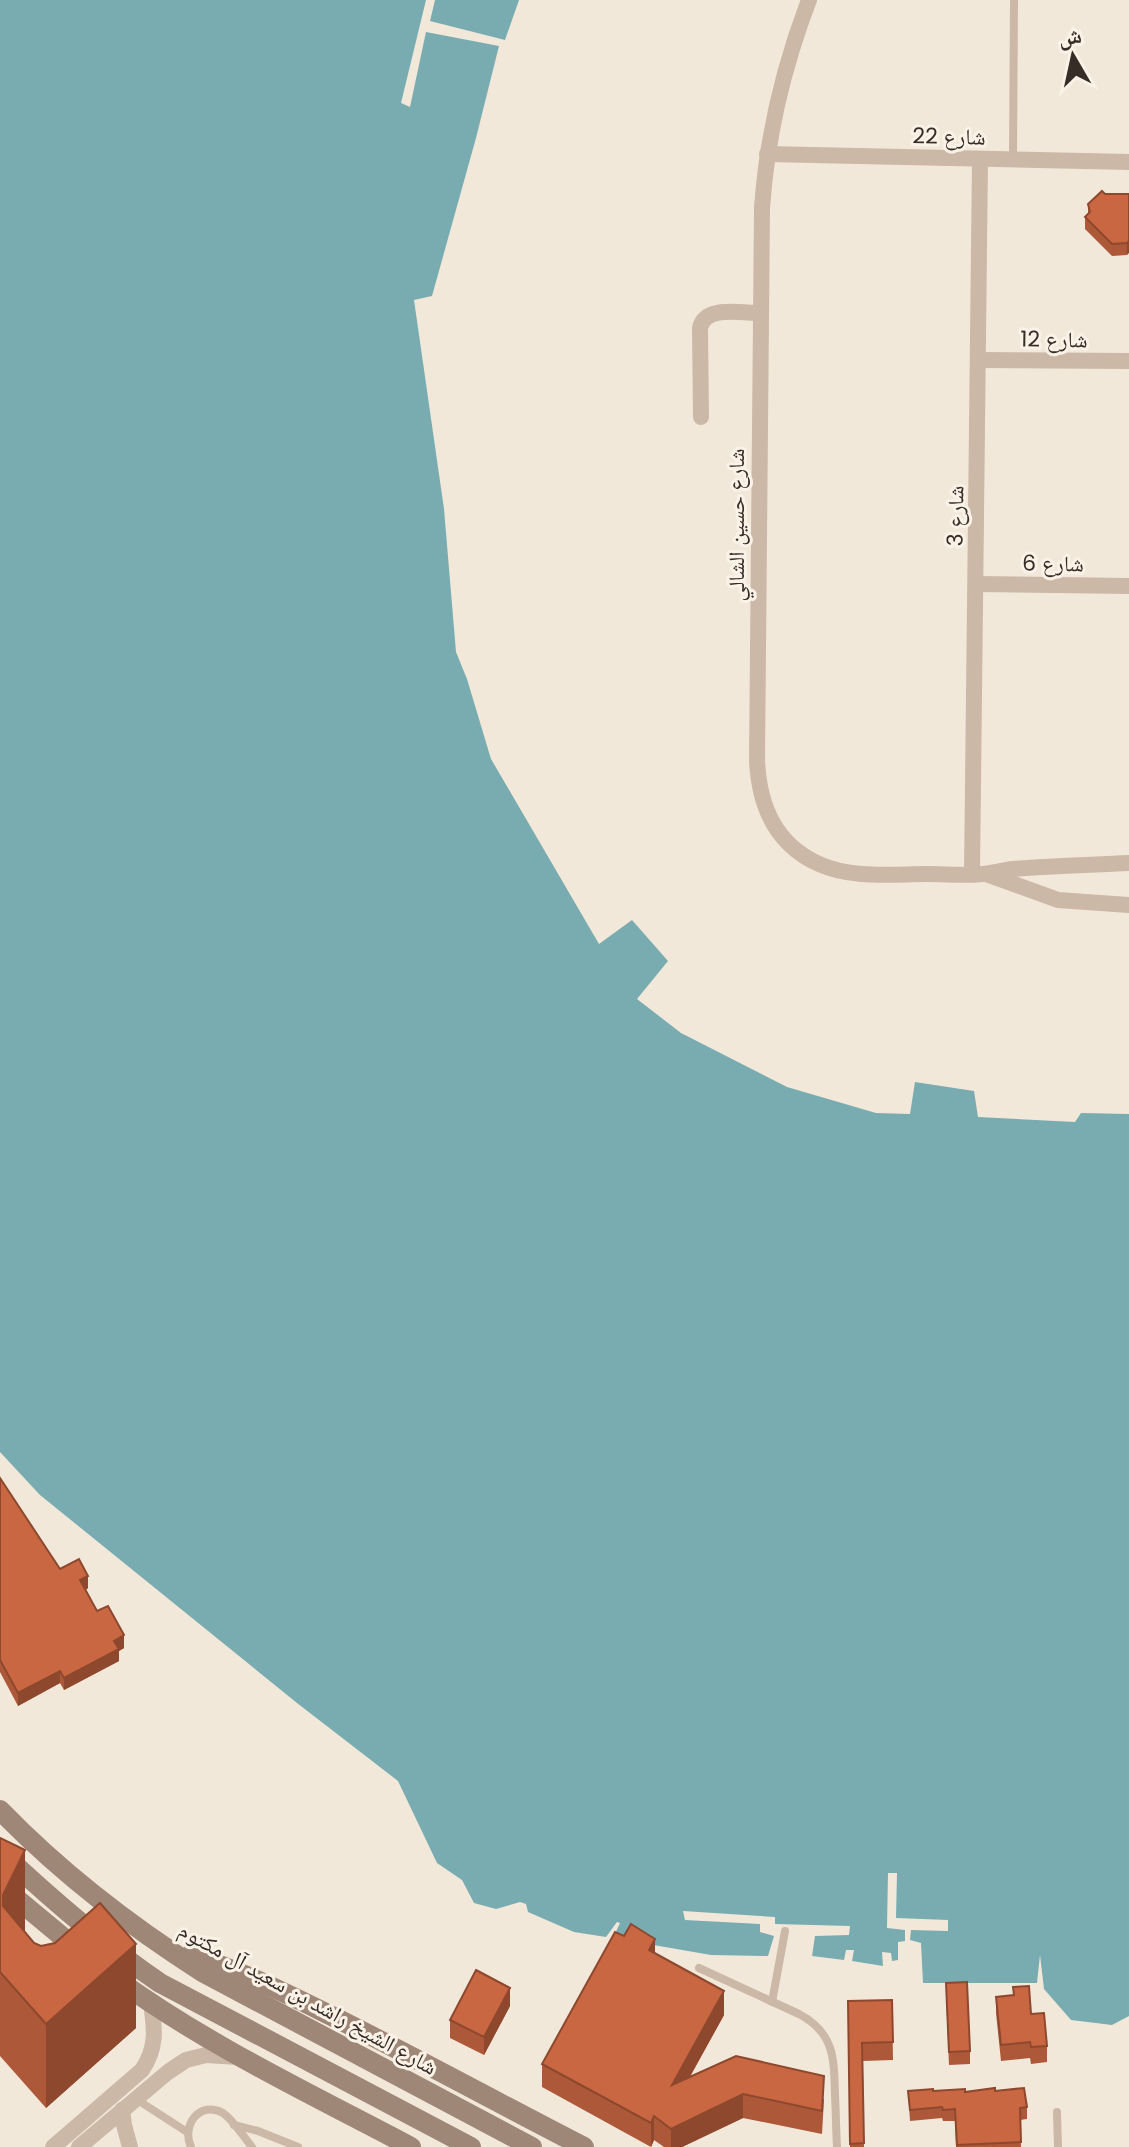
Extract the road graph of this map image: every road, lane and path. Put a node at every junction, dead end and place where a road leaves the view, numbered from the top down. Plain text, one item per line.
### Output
1 (809, 0) edge
2 (1014, 0) edge
3 (767, 154) junction
4 (980, 159) junction
5 (1013, 159) junction
6 (1129, 162) edge
7 (760, 313) junction
8 (978, 360) junction
9 (1129, 361) edge
10 (701, 417) dead end
11 (976, 584) junction
12 (1129, 586) edge
13 (1129, 863) edge
14 (979, 874) junction
15 (1129, 905) edge
16 (0, 1810) edge
17 (0, 1851) edge
18 (0, 1885) edge
19 (785, 1931) dead end
20 (163, 1947) junction
21 (699, 1968) dead end
22 (772, 2002) junction
23 (151, 2004) junction
24 (243, 2057) junction
25 (136, 2099) junction
26 (122, 2110) junction
27 (1057, 2112) dead end
28 (234, 2124) junction
29 (187, 2132) junction
30 (53, 2147) edge
31 (79, 2147) edge
32 (130, 2147) edge
33 (191, 2147) edge
34 (252, 2147) edge
35 (298, 2147) edge
36 (411, 2147) edge
37 (471, 2147) edge
38 (532, 2147) edge
39 (584, 2147) edge
40 (837, 2147) edge
41 (1058, 2147) edge

1 - 3 street, شارع حسين الشالي
2 - 5 lane
3 - 4 street, شارع 22
3 - 7 street, شارع حسين الشالي
4 - 5 street, شارع 22
4 - 8 street, شارع 3
5 - 6 street, شارع 22
7 - 10 street
7 - 14 street, شارع حسين الشالي
8 - 9 street, شارع 12
8 - 11 street, شارع 3
11 - 12 street, شارع 6
11 - 14 street, شارع 3
13 - 14 street, شارع حسين الشالي
14 - 15 street, شارع حسين الشالي
16 - 20 main road, شارع الشيخ راشد بن سعيد آل مكتوم
17 - 37 main road
18 - 23 main road
19 - 22 lane
20 - 38 main road, شارع الشيخ راشد بن سعيد آل مكتوم
20 - 39 main road
21 - 22 lane
22 - 40 lane
23 - 24 main road
23 - 30 street
24 - 25 street
24 - 36 main road
25 - 26 street
25 - 29 lane
26 - 31 street
26 - 32 street
27 - 41 lane
28 - 29 lane
28 - 34 lane
28 - 35 lane
29 - 33 lane

